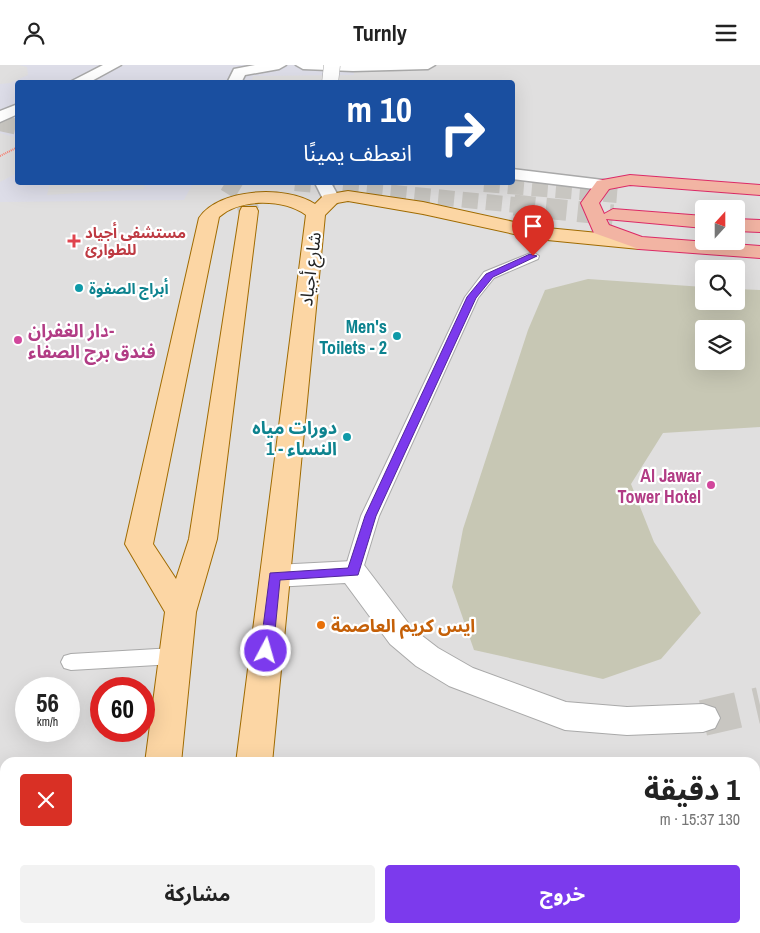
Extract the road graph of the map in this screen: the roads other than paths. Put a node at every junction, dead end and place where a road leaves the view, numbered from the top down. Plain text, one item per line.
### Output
1 (114, 65) edge
2 (280, 65) edge
3 (303, 65) edge
4 (332, 65) edge
5 (428, 65) edge
6 (82, 80) edge
7 (235, 80) edge
8 (330, 80) edge
9 (515, 174) edge
10 (610, 190) junction
11 (760, 191) edge
12 (324, 198) edge
13 (760, 206) edge
14 (249, 211) tunnel mouth
15 (613, 215) tunnel mouth
16 (695, 221) edge
17 (745, 226) edge
18 (760, 227) edge
19 (639, 243) junction
20 (760, 253) edge
21 (533, 256) dead end
22 (353, 572) junction
23 (275, 576) junction
24 (181, 612) junction
25 (174, 656) junction
26 (71, 662) dead end
27 (703, 718) tunnel mouth
28 (164, 757) edge
29 (255, 757) edge

1 - 6 street
2 - 7 street
3 - 5 street
4 - 8 street, bridge
9 - 10 street
10 - 11 highway
10 - 13 highway
10 - 19 highway
12 - 19 main road
12 - 23 main road, شارع أجياد
12 - 24 main road, شارع أجياد
14 - 24 main road
15 - 16 highway
17 - 18 highway
19 - 20 highway
21 - 22 lane
22 - 23 street
22 - 27 street
23 - 29 main road, شارع أجياد
24 - 25 main road
25 - 26 lane
25 - 28 main road

